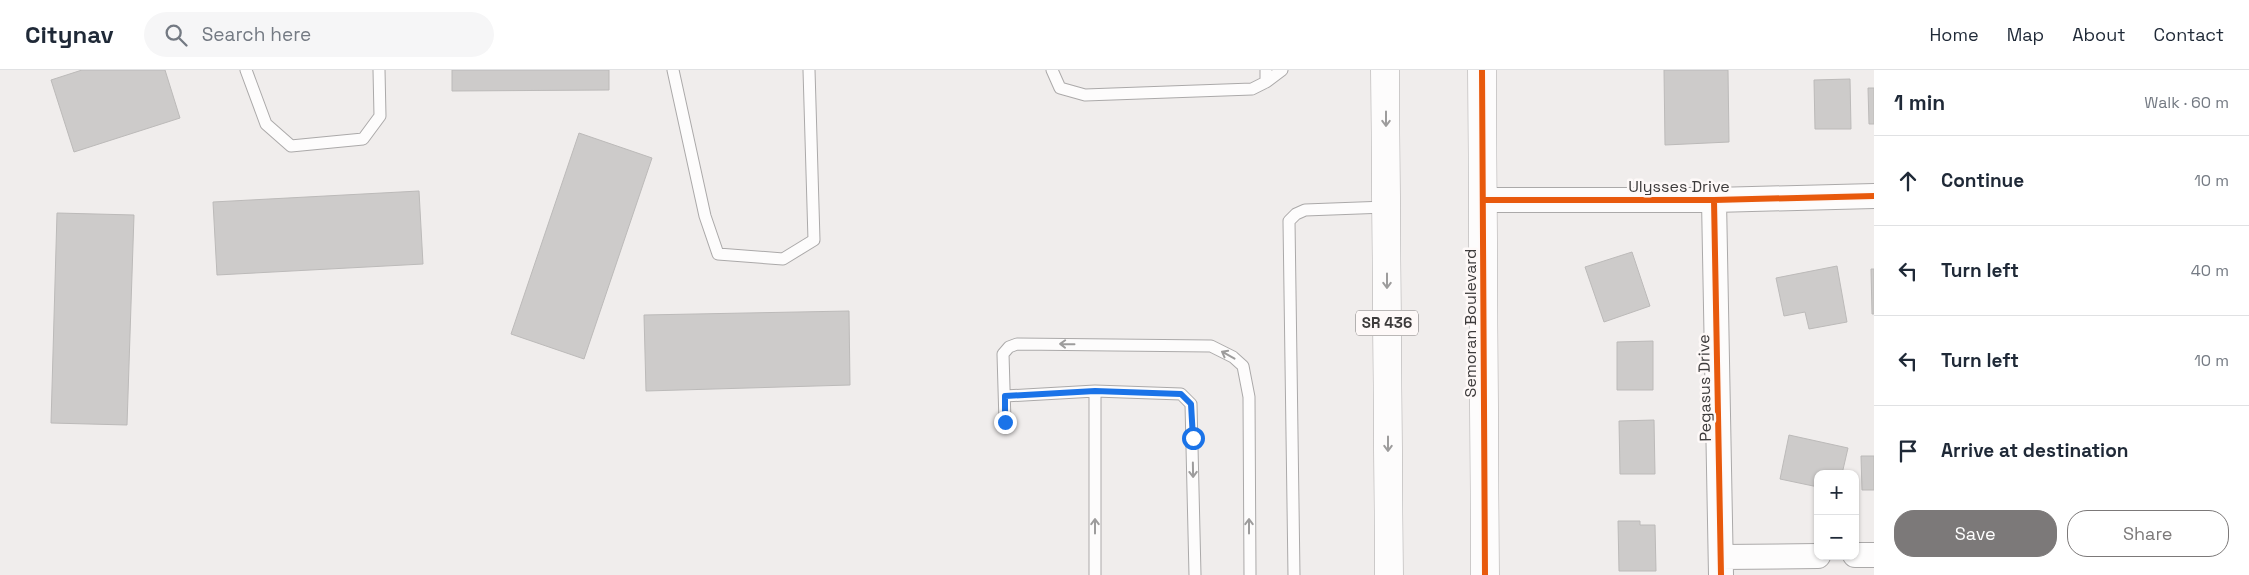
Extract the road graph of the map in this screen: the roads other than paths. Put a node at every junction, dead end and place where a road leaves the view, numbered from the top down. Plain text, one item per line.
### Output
1 (246, 70) edge
2 (379, 70) edge
3 (673, 70) edge
4 (808, 70) edge
5 (1052, 70) edge
6 (1266, 70) edge
7 (1282, 70) edge
8 (1386, 70) edge
9 (1482, 70) edge
10 (1266, 82) junction
11 (1874, 196) edge
12 (1483, 200) junction
13 (1714, 200) junction
14 (1386, 207) junction
15 (1095, 391) junction
16 (1005, 396) junction
17 (1005, 422) dead end
18 (1859, 555) edge
19 (1874, 555) edge
20 (1814, 556) edge
21 (1721, 566) edge
22 (1095, 575) edge
23 (1195, 575) edge
24 (1250, 575) edge
25 (1294, 575) edge
26 (1389, 575) edge
27 (1485, 575) edge

1 - 2 lane
3 - 4 lane
5 - 10 lane
6 - 10 lane
7 - 10 lane
8 -> 14 main road, SR 436
9 - 12 main road, Semoran Boulevard
11 - 13 street, Ulysses Drive
12 - 13 street, Ulysses Drive
12 - 27 main road, Semoran Boulevard
13 - 21 street, Pegasus Drive
14 - 25 lane
14 -> 26 main road, SR 436
15 - 16 lane
22 -> 15 lane
15 -> 23 lane
16 - 17 lane
24 -> 16 lane
18 - 19 street
20 - 21 street

